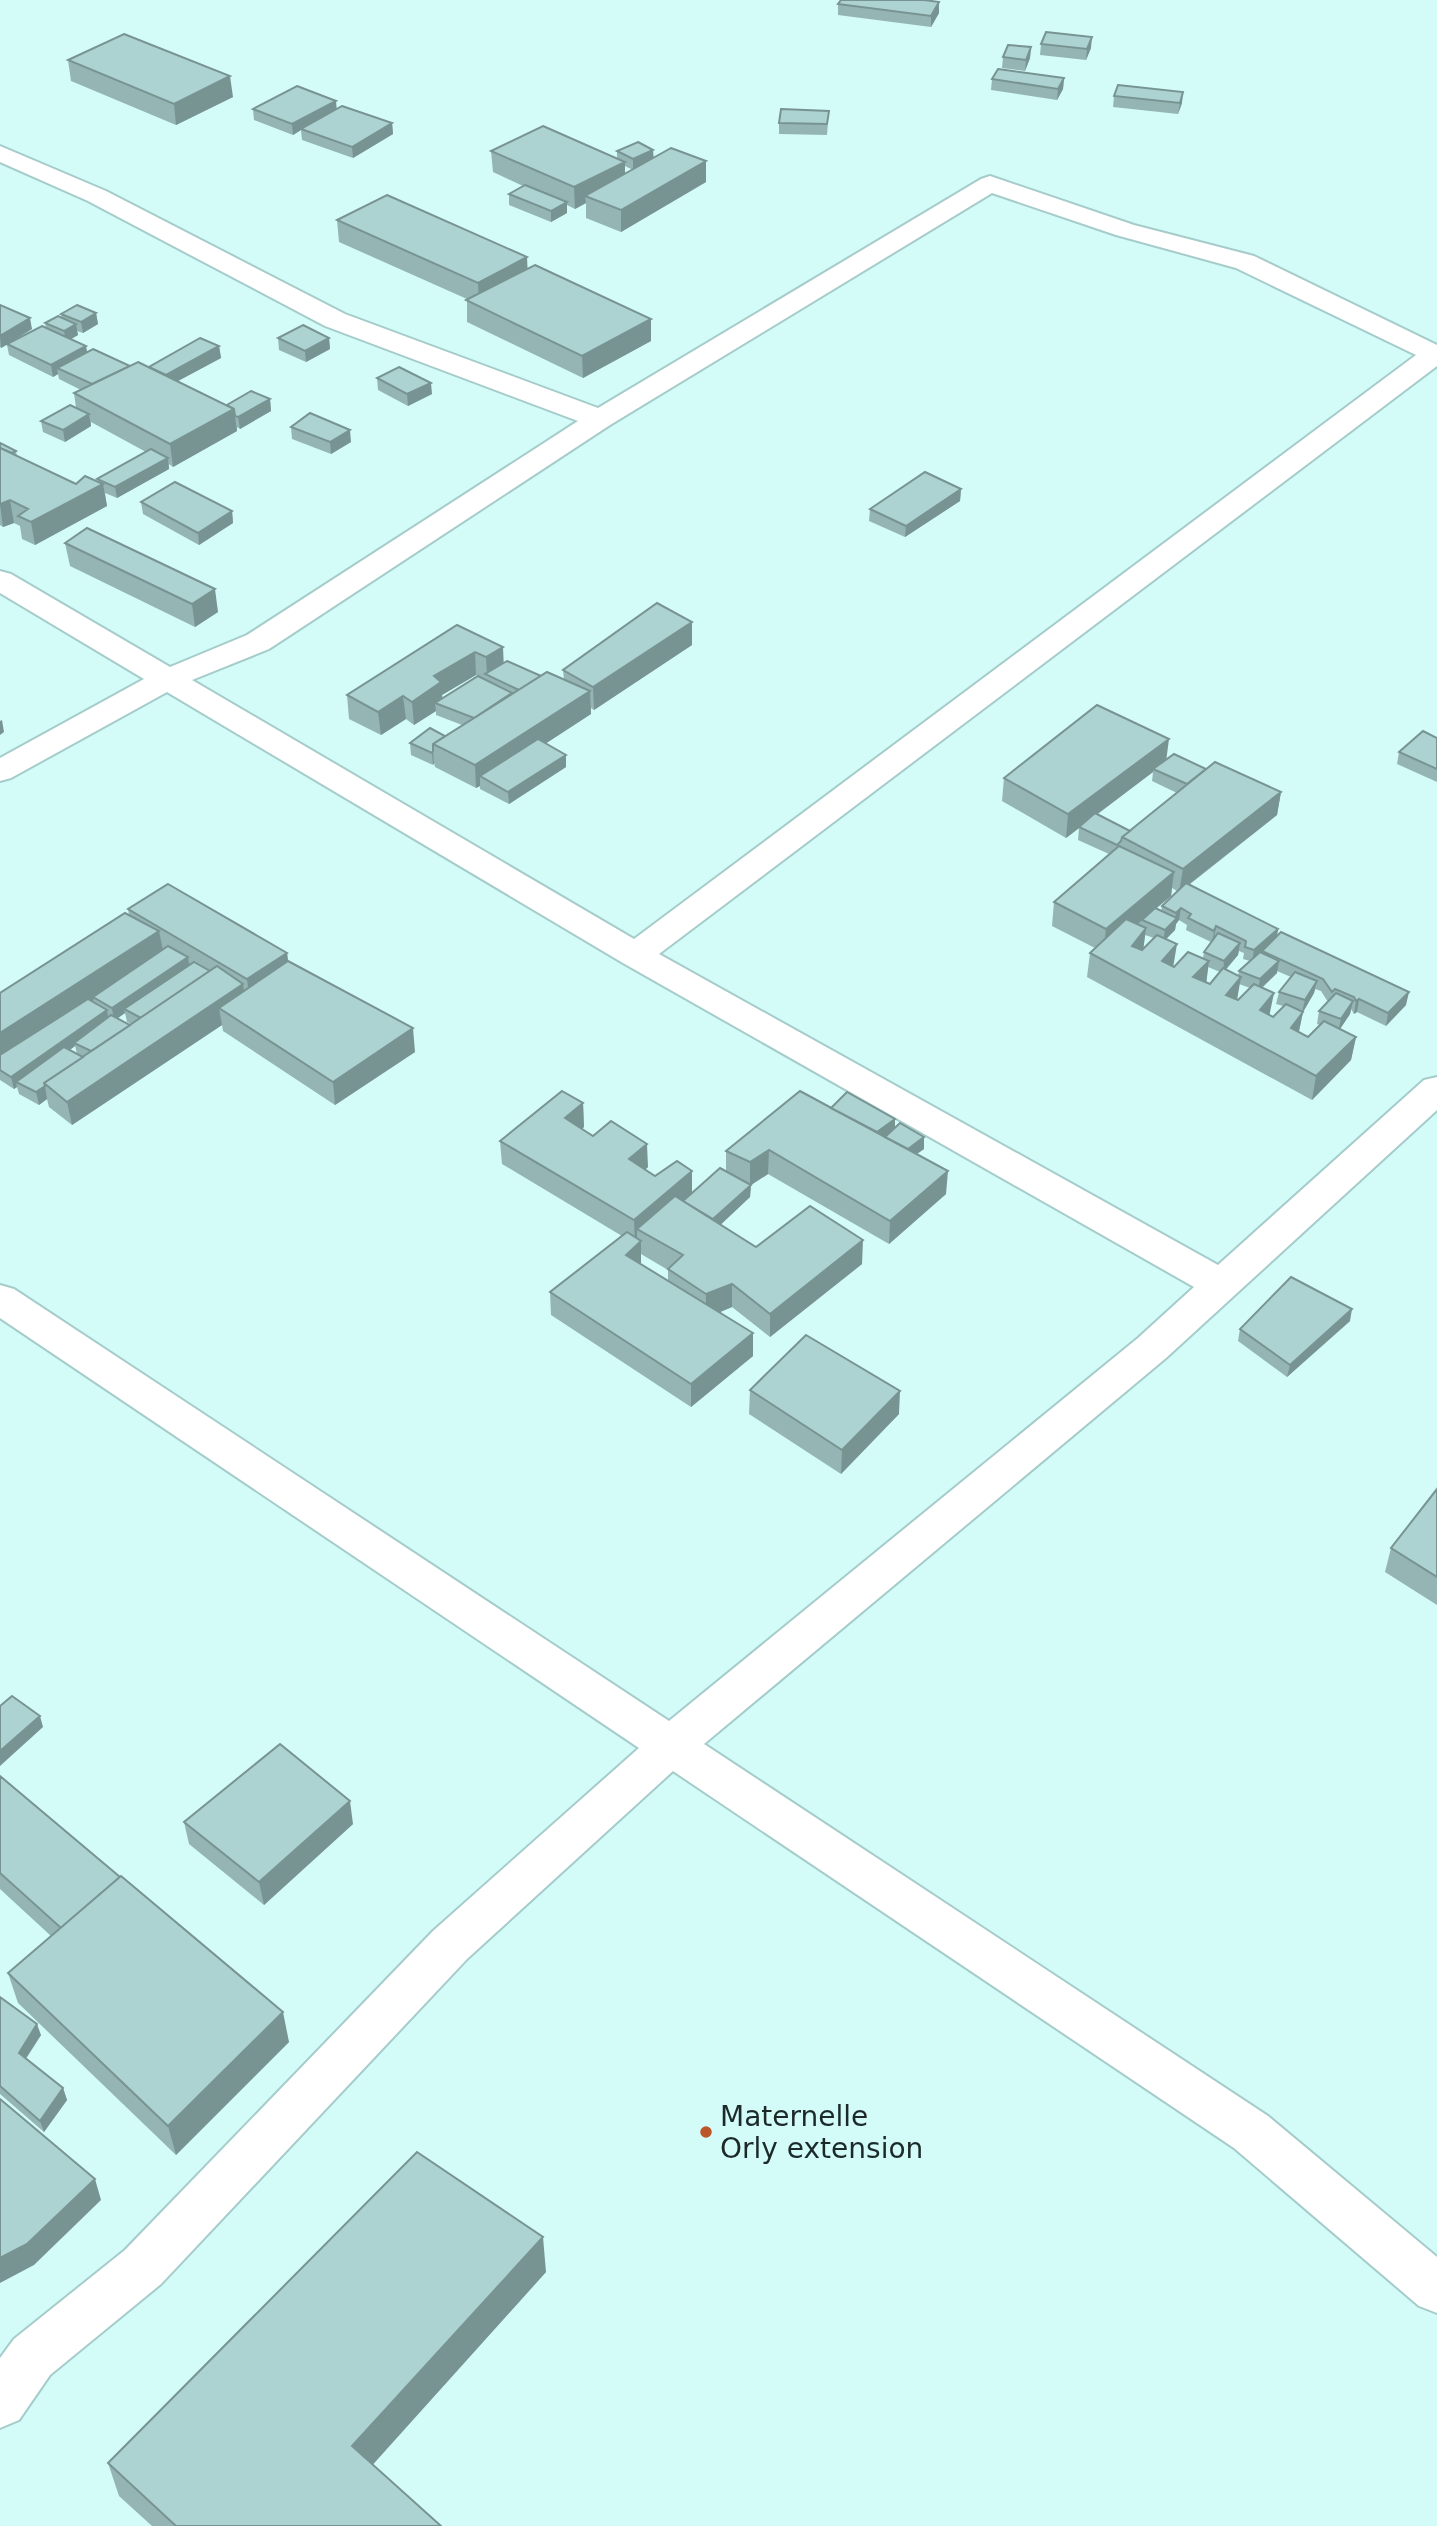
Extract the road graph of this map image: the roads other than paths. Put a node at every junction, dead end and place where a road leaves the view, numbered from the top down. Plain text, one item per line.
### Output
1 (0, 153) edge
2 (1436, 355) edge
3 (600, 419) junction
4 (0, 580) edge
5 (167, 678) junction
6 (0, 771) edge
7 (635, 955) junction
8 (1437, 1089) edge
9 (1220, 1284) junction
10 (0, 1299) edge
11 (672, 1745) junction
12 (1437, 2289) edge
13 (0, 2402) edge

1 - 3 street
2 - 3 street
2 - 7 street
3 - 5 street
4 - 5 street
5 - 6 street
5 - 7 street
7 - 9 street
8 - 9 street
9 - 11 street
10 - 11 street
11 - 12 street
11 - 13 street

